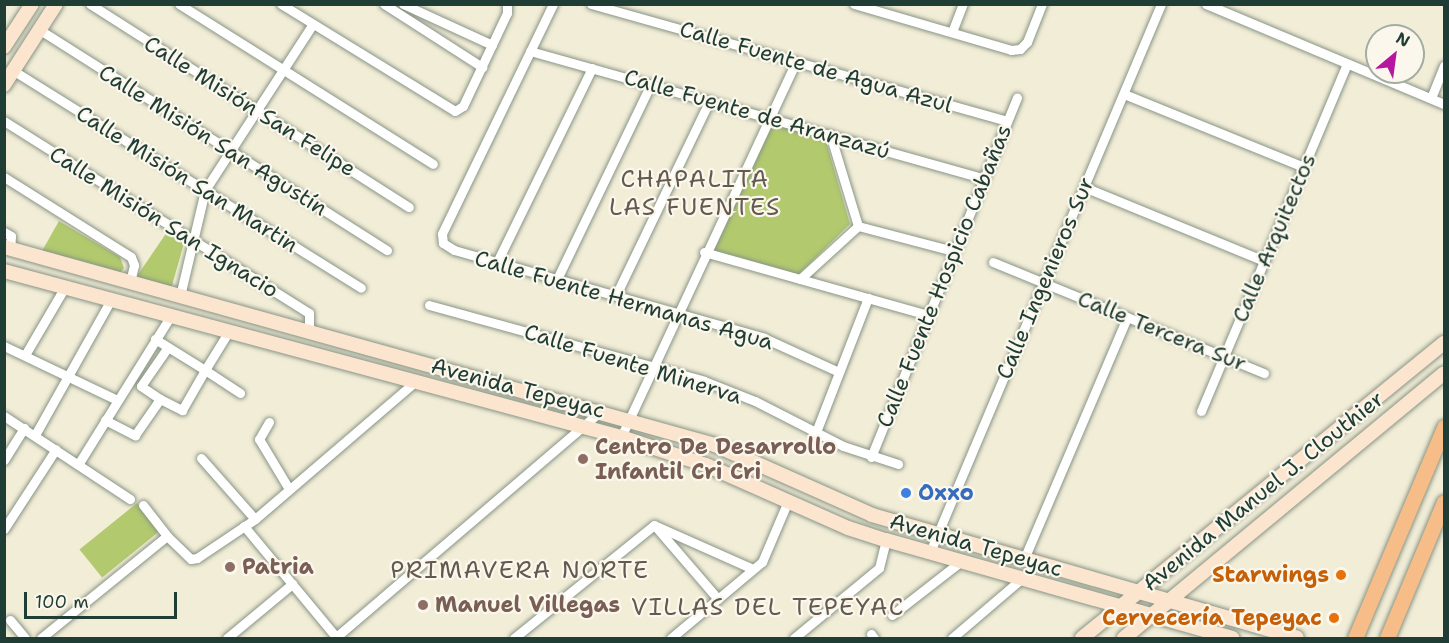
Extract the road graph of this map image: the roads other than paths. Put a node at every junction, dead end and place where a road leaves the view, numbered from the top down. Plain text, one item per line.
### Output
1 (32, 4) edge
2 (56, 4) edge
3 (90, 4) edge
4 (179, 4) edge
5 (281, 4) edge
6 (384, 4) edge
7 (403, 4) edge
8 (507, 4) edge
9 (553, 4) edge
10 (591, 4) edge
11 (963, 4) edge
12 (1042, 4) edge
13 (1161, 4) edge
14 (1206, 4) edge
15 (859, 5) edge
16 (874, 7) edge
17 (313, 24) junction
18 (40, 30) junction
19 (952, 32) junction
20 (492, 45) junction
21 (4, 47) edge
22 (530, 51) junction
23 (796, 62) junction
24 (1347, 64) junction
25 (1444, 65) edge
26 (482, 67) junction
27 (592, 68) junction
28 (14, 70) junction
29 (283, 70) junction
30 (651, 84) junction
31 (4, 85) edge
32 (1124, 94) junction
33 (1017, 97) dead end
34 (1431, 98) junction
35 (710, 100) junction
36 (1444, 104) edge
37 (257, 110) junction
38 (769, 117) junction
39 (1005, 120) junction
40 (4, 121) edge
41 (830, 134) junction
42 (231, 151) junction
43 (433, 164) dead end
44 (1304, 167) junction
45 (4, 177) edge
46 (982, 178) junction
47 (1084, 187) junction
48 (205, 190) junction
49 (409, 207) dead end
50 (858, 226) junction
51 (4, 232) edge
52 (193, 240) junction
53 (7, 248) edge
54 (387, 250) dead end
55 (953, 251) junction
56 (704, 252) junction
57 (1264, 261) junction
58 (497, 262) junction
59 (993, 262) dead end
60 (85, 269) junction
61 (5, 273) edge
62 (557, 279) junction
63 (801, 279) junction
64 (130, 282) junction
65 (1042, 282) junction
66 (71, 287) junction
67 (361, 288) dead end
68 (616, 295) junction
69 (180, 296) junction
70 (112, 298) junction
71 (868, 298) junction
72 (429, 305) dead end
73 (677, 312) junction
74 (171, 315) junction
75 (928, 315) junction
76 (256, 316) junction
77 (1127, 317) junction
78 (229, 331) junction
79 (309, 331) junction
80 (250, 337) junction
81 (155, 339) junction
82 (1444, 343) edge
83 (4, 346) edge
84 (168, 347) junction
85 (25, 355) junction
86 (1224, 357) junction
87 (653, 367) junction
88 (205, 370) junction
89 (839, 372) junction
90 (1264, 373) dead end
91 (1444, 373) edge
92 (68, 375) junction
93 (130, 379) junction
94 (415, 382) junction
95 (141, 386) junction
96 (240, 393) dead end
97 (160, 399) junction
98 (117, 400) junction
99 (601, 411) junction
100 (1201, 411) dead end
101 (4, 416) edge
102 (105, 420) junction
103 (629, 420) junction
104 (268, 422) dead end
105 (583, 426) junction
106 (24, 428) junction
107 (1444, 428) edge
108 (816, 432) junction
109 (35, 435) junction
110 (621, 437) junction
111 (56, 449) junction
112 (871, 457) junction
113 (201, 458) dead end
114 (4, 460) edge
115 (79, 463) junction
116 (898, 464) dead end
117 (289, 489) junction
118 (130, 499) dead end
119 (788, 501) junction
120 (1444, 502) edge
121 (143, 505) dead end
122 (255, 519) junction
123 (654, 525) junction
124 (244, 526) junction
125 (4, 529) edge
126 (936, 534) junction
127 (167, 536) junction
128 (886, 540) junction
129 (930, 552) junction
130 (1024, 559) junction
131 (960, 562) junction
132 (753, 569) junction
133 (1021, 579) junction
134 (292, 584) junction
135 (1140, 592) junction
136 (718, 599) junction
137 (1170, 601) junction
138 (1121, 606) junction
139 (892, 615) dead end
140 (1153, 615) junction
141 (10, 620) dead end
142 (336, 638) edge
143 (25, 639) edge
144 (40, 639) edge
145 (227, 639) edge
146 (514, 639) edge
147 (671, 639) edge
148 (794, 639) edge
149 (952, 639) edge
150 (1082, 639) edge
151 (1124, 639) edge
152 (1232, 639) edge
153 (1297, 639) edge
154 (1355, 639) edge
155 (1387, 639) edge

1 - 21 street
2 - 18 street
3 - 37 street, Calle Misión San Felipe
4 - 29 street
5 - 17 street
6 - 26 street
7 - 20 street
8 - 20 street
9 - 22 street
10 - 23 street, Calle Fuente de Agua Azul
11 - 19 street
12 - 19 street
13 - 32 street, Calle Ingenieros Sur
14 - 24 street
15 - 16 street
16 - 19 street
17 - 26 street
17 - 29 street
18 - 28 street
18 - 42 street, Calle Misión San Agustín
20 - 26 street
22 - 27 street, Calle Fuente de Aranzazú
22 - 58 street, Calle Fuente Hermanas Agua
23 - 38 street
23 - 39 street, Calle Fuente de Agua Azul
24 - 34 street
24 - 44 street, Calle Arquitectos
25 - 34 street
27 - 30 street, Calle Fuente de Aranzazú
27 - 58 street
28 - 31 street
28 - 48 street, Calle Misión San Martin
29 - 37 street
29 - 43 street
30 - 35 street, Calle Fuente de Aranzazú
30 - 62 street
32 - 44 street
32 - 47 street, Calle Ingenieros Sur
33 - 39 street, Calle Fuente Hospicio Cabañas
34 - 36 street
35 - 38 street, Calle Fuente de Aranzazú
35 - 68 street
37 - 42 street
37 - 49 street, Calle Misión San Felipe
38 - 41 street, Calle Fuente de Aranzazú
38 - 56 street
39 - 46 street, Calle Fuente Hospicio Cabañas
40 - 52 street, Calle Misión San Ignacio
41 - 46 street, Calle Fuente de Aranzazú
41 - 50 street
42 - 48 street
42 - 54 street, Calle Misión San Agustín
44 - 57 street, Calle Arquitectos
45 - 64 street
46 - 55 street, Calle Fuente Hospicio Cabañas
47 - 57 street
47 - 65 street, Calle Ingenieros Sur
48 - 52 street
48 - 67 street, Calle Misión San Martin
50 - 55 street
50 - 63 street
51 - 53 street
52 - 69 street
52 - 79 street, Calle Misión San Ignacio
53 - 60 street, Avenida Tepeyac
55 - 75 street, Calle Fuente Hospicio Cabañas
56 - 63 street
56 - 73 street
57 - 86 street, Calle Arquitectos
58 - 62 street, Calle Fuente Hermanas Agua
59 - 65 street, Calle Tercera Sur
60 - 64 street, Avenida Tepeyac
60 - 66 street
61 - 66 street, Avenida Tepeyac
62 - 68 street, Calle Fuente Hermanas Agua
63 - 71 street
64 - 69 street, Avenida Tepeyac
65 - 77 street, Calle Tercera Sur
65 - 126 street, Calle Ingenieros Sur
66 - 70 street, Avenida Tepeyac
66 - 85 street
68 - 73 street, Calle Fuente Hermanas Agua
69 - 76 street, Avenida Tepeyac
70 - 74 street, Avenida Tepeyac
70 - 92 street
71 - 75 street
71 - 89 street
72 - 87 street, Calle Fuente Minerva
73 - 87 street
73 - 89 street, Calle Fuente Hermanas Agua
74 - 78 street, Avenida Tepeyac
74 - 81 street
75 - 112 street, Calle Fuente Hospicio Cabañas
76 - 79 street, Avenida Tepeyac
76 - 80 street
77 - 86 street, Calle Tercera Sur
77 - 130 street
78 - 80 street, Avenida Tepeyac
78 - 88 street
79 - 99 street, Avenida Tepeyac
80 - 94 street, Avenida Tepeyac
81 - 84 street
81 - 93 street
82 - 135 street, Avenida Manuel J. Clouthier
83 - 85 street
84 - 88 street
84 - 95 street
85 - 92 street
86 - 90 street, Calle Tercera Sur
86 - 100 street, Calle Arquitectos
87 - 103 street
87 - 108 street, Calle Fuente Minerva
88 - 96 street
88 - 97 street
89 - 108 street
91 - 137 street, Avenida Manuel J. Clouthier
92 - 98 street
92 - 109 street
93 - 95 street
93 - 98 street
94 - 105 street, Avenida Tepeyac
94 - 117 street
95 - 97 street
97 - 102 street
98 - 102 street
99 - 103 street, Avenida Tepeyac
99 - 105 street
101 - 106 street
102 - 115 street
103 - 110 street
103 - 126 street, Avenida Tepeyac
104 - 117 street
105 - 110 street, Avenida Tepeyac
105 - 142 street
106 - 109 street
106 - 114 street
107 - 154 main road
108 - 112 street, Calle Fuente Minerva
109 - 111 street
110 - 119 street, Avenida Tepeyac
111 - 115 street
111 - 125 street
112 - 116 street, Calle Fuente Minerva
113 - 122 street
115 - 118 street
117 - 122 street
119 - 128 street, Avenida Tepeyac
119 - 132 street
120 - 155 main road
121 - 127 street
122 - 124 street
123 - 132 street
123 - 136 street
123 - 146 street
124 - 127 street
124 - 134 street
126 - 129 street, Calle Ingenieros Sur
126 - 130 street, Avenida Tepeyac
127 - 144 street
128 - 129 street, Avenida Tepeyac
128 - 148 street
129 - 131 street, Avenida Tepeyac
130 - 135 street, Avenida Tepeyac
131 - 133 street, Avenida Tepeyac
131 - 139 street
132 - 136 street
133 - 138 street, Avenida Tepeyac
133 - 149 street
134 - 142 street
134 - 145 street
135 - 137 street, Avenida Tepeyac
135 - 138 street, Avenida Manuel J. Clouthier
136 - 147 street
137 - 140 street, Avenida Manuel J. Clouthier
137 - 153 street, Avenida Tepeyac
138 - 140 street, Avenida Tepeyac
138 - 150 street, Avenida Manuel J. Clouthier
140 - 151 street, Avenida Manuel J. Clouthier
140 - 152 street, Avenida Tepeyac
141 - 143 street

